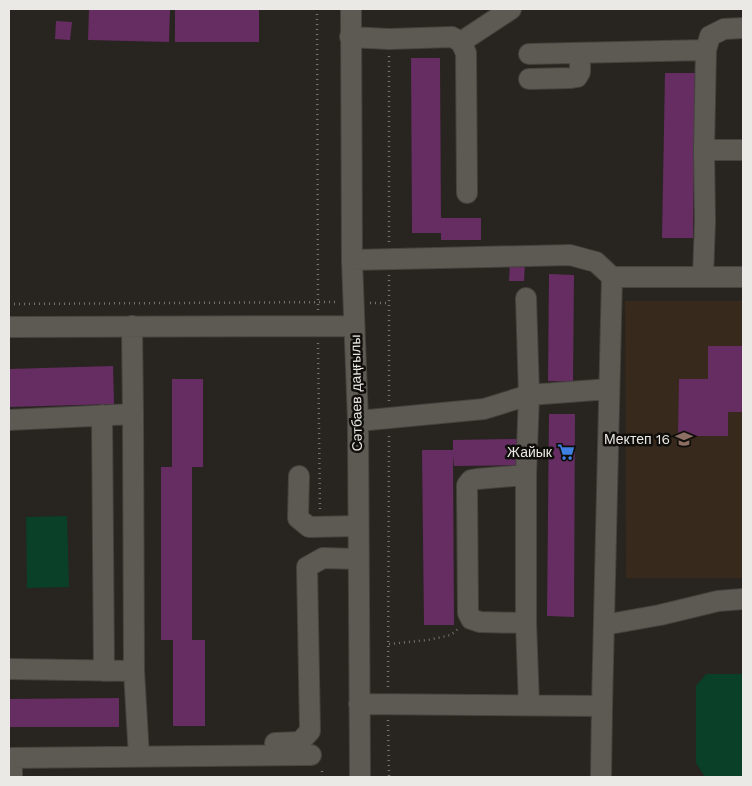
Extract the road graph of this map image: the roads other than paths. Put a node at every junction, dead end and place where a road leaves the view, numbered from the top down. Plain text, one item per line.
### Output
1 (351, 9) edge
2 (511, 9) edge
3 (743, 28) edge
4 (350, 37) junction
5 (461, 42) junction
6 (706, 50) junction
7 (580, 53) junction
8 (529, 54) dead end
9 (528, 80) dead end
10 (704, 150) junction
11 (743, 150) edge
12 (467, 193) dead end
13 (352, 260) junction
14 (612, 277) junction
15 (703, 277) junction
16 (743, 277) edge
17 (526, 298) dead end
18 (132, 326) junction
19 (354, 326) junction
20 (9, 327) edge
21 (609, 389) junction
22 (530, 395) junction
23 (133, 414) junction
24 (102, 415) junction
25 (9, 420) edge
26 (358, 421) junction
27 (526, 475) junction
28 (299, 476) dead end
29 (358, 526) junction
30 (358, 559) junction
31 (743, 599) edge
32 (526, 623) junction
33 (604, 625) junction
34 (9, 669) edge
35 (104, 670) junction
36 (134, 671) junction
37 (359, 704) junction
38 (529, 705) junction
39 (602, 706) junction
40 (235, 744) dead end
41 (139, 757) junction
42 (317, 759) road end
43 (11, 764) edge
44 (360, 777) edge
45 (601, 777) edge

1 - 4 street, Сәтбаев даңғылы
2 - 5 street
3 - 6 street
4 - 5 street
4 - 13 street, Сәтбаев даңғылы
5 - 12 street
6 - 7 street
6 - 10 street
7 - 8 street
7 - 9 street
10 - 11 street
10 - 15 street
13 - 14 street
13 - 19 street, Сәтбаев даңғылы
14 - 15 street
14 - 21 street
15 - 16 street
17 - 22 street
18 - 19 street
18 - 20 street
18 - 23 street
19 - 26 street, Сәтбаев даңғылы
21 - 22 street
21 - 33 street
22 - 26 street
22 - 27 street
23 - 24 street
23 - 36 street
24 - 25 street
24 - 35 street
26 - 29 street, Сәтбаев даңғылы
27 - 32 street
27 - 32 street
28 - 29 street
29 - 30 street, Сәтбаев даңғылы
30 - 37 street, Сәтбаев даңғылы
30 - 40 street
31 - 33 street
32 - 38 street
33 - 39 street
34 - 35 street
35 - 36 street
36 - 41 street
37 - 38 street
37 - 44 street, Сәтбаев даңғылы
38 - 39 street
39 - 45 street
41 - 42 street
41 - 43 street

